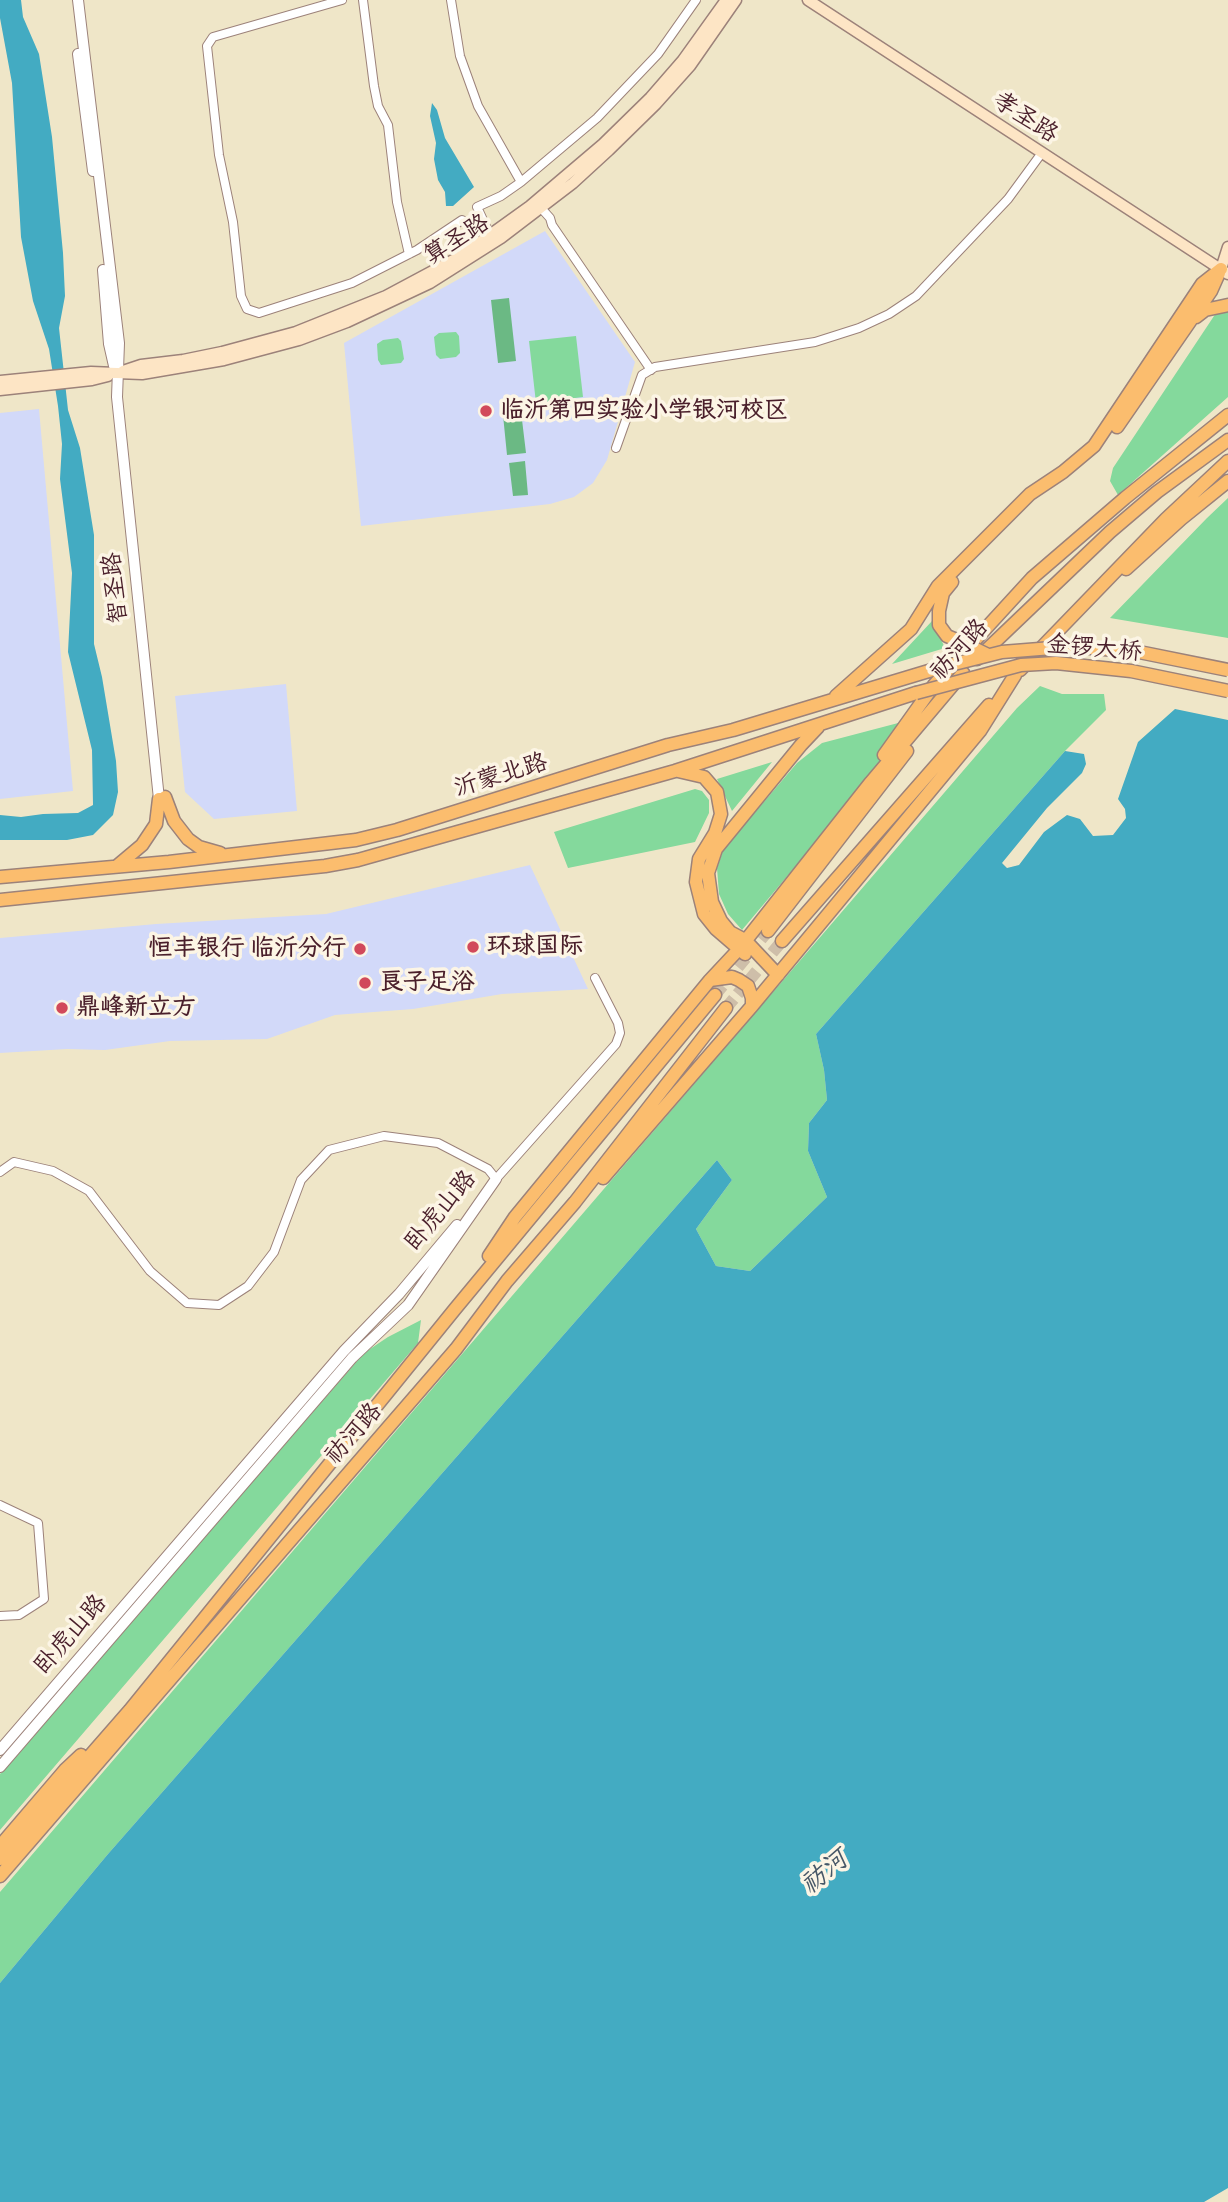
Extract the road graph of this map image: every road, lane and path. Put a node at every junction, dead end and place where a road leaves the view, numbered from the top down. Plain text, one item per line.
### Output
1 (71, 0) edge
2 (78, 0) edge
3 (342, 0) edge
4 (363, 0) edge
5 (451, 0) edge
6 (696, 0) edge
7 (726, 0) edge
8 (736, 0) edge
9 (808, 0) edge
10 (819, 0) edge
11 (1041, 154) junction
12 (521, 182) junction
13 (541, 208) junction
14 (490, 235) junction
15 (477, 244) junction
16 (1228, 247) edge
17 (409, 254) junction
18 (1226, 269) edge
19 (1228, 305) edge
20 (1188, 324) junction
21 (650, 370) junction
22 (116, 373) junction
23 (0, 381) edge
24 (44, 381) junction
25 (0, 390) edge
26 (1228, 415) edge
27 (1228, 440) edge
28 (616, 448) dead end
29 (1228, 461) edge
30 (1228, 481) edge
31 (1125, 498) junction
32 (1051, 588) junction
33 (1067, 619) junction
34 (1002, 652) joint
35 (988, 655) junction
36 (1228, 670) edge
37 (963, 673) junction
38 (1016, 676) junction
39 (1228, 691) edge
40 (916, 693) joint
41 (833, 699) junction
42 (820, 725) junction
43 (675, 771) junction
44 (162, 798) junction
45 (822, 843) junction
46 (227, 855) junction
47 (117, 866) junction
48 (0, 877) edge
49 (0, 900) edge
50 (768, 931) tunnel mouth
51 (782, 941) tunnel mouth
52 (742, 945) junction
53 (778, 975) junction
54 (595, 978) dead end
55 (710, 980) junction
56 (715, 995) tunnel mouth
57 (752, 1006) junction
58 (726, 1008) tunnel mouth
59 (0, 1172) edge
60 (496, 1179) junction
61 (455, 1308) junction
62 (456, 1349) junction
63 (0, 1505) edge
64 (0, 1616) edge
65 (130, 1710) junction
66 (0, 1750) edge
67 (0, 1767) edge
68 (0, 1846) edge
69 (0, 1859) edge
70 (0, 1876) edge

1 - 22 street, 智圣路
2 - 22 street, 智圣路
3 - 17 street
4 - 17 street
5 - 12 street
6 - 12 street
7 - 14 main road, 算圣路
8 - 13 main road, 算圣路
9 - 11 main road, 孝圣路
10 - 18 main road, 孝圣路
11 - 18 main road, 孝圣路
11 - 21 street
12 - 14 street
13 - 21 street
13 - 22 main road, 算圣路
14 - 15 main road, 算圣路
15 - 17 street
15 - 22 main road, 算圣路
16 - 18 main road
18 - 20 main road
18 - 41 main road
19 - 20 main road
20 - 35 main road, bridge
21 - 28 street
22 - 24 main road, 算圣路
22 - 44 street, 智圣路
23 - 24 main road, 算圣路
24 - 25 main road, 算圣路
26 - 31 main road
27 - 32 main road, 祊河路
29 - 33 main road
30 - 33 main road
31 - 32 main road
31 - 45 main road
32 - 37 main road, 祊河路
33 - 38 main road
34 - 35 main road, 沂蒙北路, bridge
34 - 36 main road, 金锣大桥, bridge
35 - 41 main road, 沂蒙北路, bridge
37 - 45 main road
37 - 50 main road, 祊河路
38 - 51 main road
38 - 53 main road
39 - 40 main road, 金锣大桥, bridge
40 - 42 main road, 沂蒙北路
41 - 46 main road, 沂蒙北路
42 - 43 main road, 沂蒙北路
42 - 52 main road
43 - 49 main road, 沂蒙北路
43 - 52 main road
44 - 46 main road
44 - 47 main road
45 - 52 main road
46 - 47 main road, 沂蒙北路
47 - 48 main road, 沂蒙北路
52 - 53 main road
52 - 55 main road
53 - 57 main road
54 - 60 street
55 - 57 main road
55 - 61 main road
56 - 61 main road, 祊河路
57 - 62 main road
58 - 62 main road, 祊河路
59 - 60 street
60 - 66 street, 卧虎山路
60 - 67 street, 卧虎山路
61 - 65 main road, 祊河路
62 - 70 main road, 祊河路
63 - 64 street
65 - 68 main road
65 - 69 main road, 祊河路

